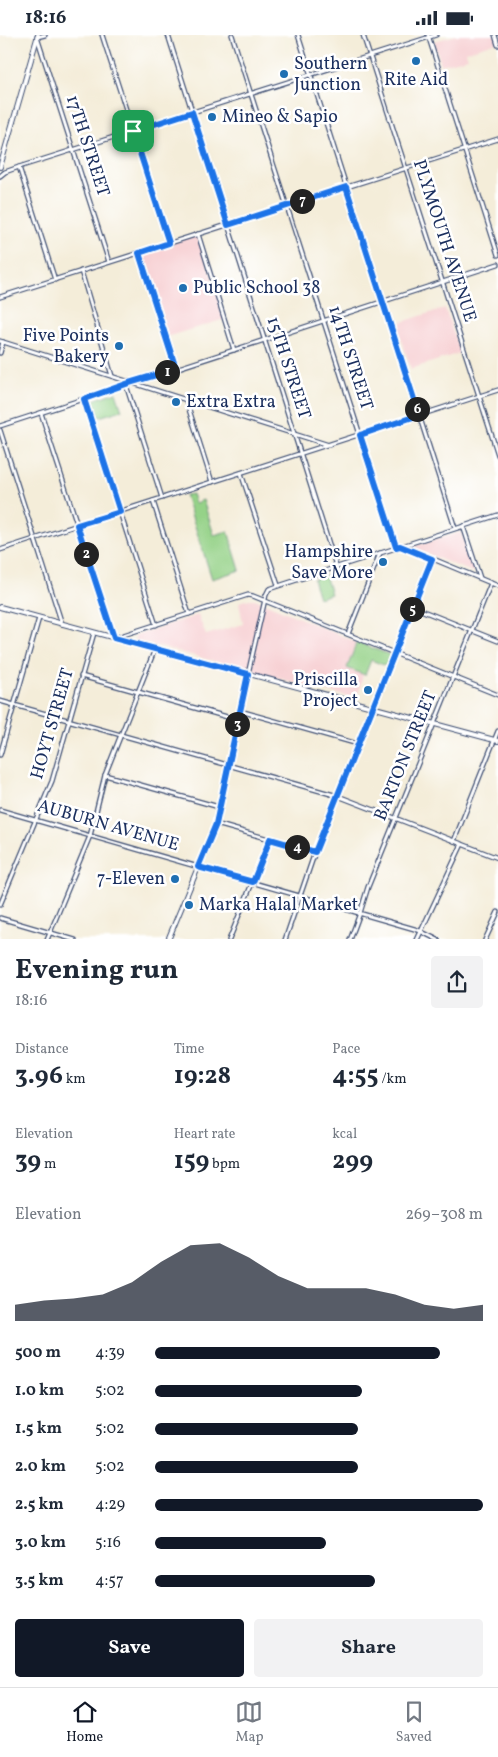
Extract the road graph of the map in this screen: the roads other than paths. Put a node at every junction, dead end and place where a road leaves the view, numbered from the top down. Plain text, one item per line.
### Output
1 (45, 35) edge
2 (102, 35) edge
3 (168, 35) edge
4 (232, 35) edge
5 (298, 35) edge
6 (364, 35) edge
7 (436, 35) edge
8 (495, 35) edge
9 (38, 36) edge
10 (429, 36) edge
11 (498, 45) edge
12 (370, 56) junction
13 (310, 74) junction
14 (251, 94) junction
15 (192, 112) junction
16 (133, 131) junction
17 (498, 139) edge
18 (465, 149) junction
19 (74, 150) junction
20 (0, 167) edge
21 (19, 167) junction
22 (406, 168) junction
23 (0, 176) edge
24 (346, 187) junction
25 (287, 206) junction
26 (228, 225) junction
27 (198, 234) junction
28 (169, 243) junction
29 (139, 253) junction
30 (498, 255) edge
31 (109, 262) junction
32 (498, 264) edge
33 (81, 271) junction
34 (55, 280) junction
35 (442, 282) junction
36 (0, 297) edge
37 (383, 301) junction
38 (323, 320) junction
39 (264, 340) junction
40 (2, 342) edge
41 (234, 350) junction
42 (0, 353) edge
43 (176, 369) junction
44 (112, 376) junction
45 (129, 383) junction
46 (498, 390) edge
47 (479, 396) junction
48 (84, 399) junction
49 (186, 400) junction
50 (41, 413) junction
51 (419, 415) junction
52 (0, 426) edge
53 (0, 430) edge
54 (294, 434) junction
55 (360, 435) junction
56 (328, 445) junction
57 (301, 453) junction
58 (498, 455) edge
59 (241, 473) junction
60 (212, 482) junction
61 (162, 498) junction
62 (153, 501) junction
63 (120, 512) junction
64 (498, 515) edge
65 (77, 525) junction
66 (463, 526) junction
67 (455, 528) junction
68 (35, 539) junction
69 (398, 546) junction
70 (0, 550) edge
71 (380, 552) junction
72 (432, 559) junction
73 (336, 566) junction
74 (480, 579) junction
75 (491, 583) junction
76 (278, 585) junction
77 (498, 586) edge
78 (265, 600) junction
79 (0, 607) edge
80 (413, 607) junction
81 (189, 614) junction
82 (39, 618) junction
83 (62, 624) junction
84 (156, 625) junction
85 (472, 630) junction
86 (94, 633) junction
87 (348, 634) junction
88 (114, 638) junction
89 (498, 641) edge
90 (155, 649) junction
91 (395, 653) junction
92 (248, 674) junction
93 (81, 676) junction
94 (453, 676) junction
95 (138, 692) junction
96 (498, 695) edge
97 (0, 701) edge
98 (14, 705) junction
99 (373, 707) junction
100 (240, 711) junction
101 (238, 720) junction
102 (70, 721) junction
103 (434, 723) junction
104 (498, 731) edge
105 (121, 735) junction
106 (496, 740) edge
107 (358, 744) junction
108 (0, 755) edge
109 (228, 765) junction
110 (106, 775) junction
111 (338, 796) junction
112 (219, 807) junction
113 (0, 810) edge
114 (395, 818) junction
115 (36, 820) junction
116 (216, 824) junction
117 (90, 836) junction
118 (270, 839) junction
119 (454, 841) junction
120 (462, 844) junction
121 (315, 852) junction
122 (498, 858) edge
123 (198, 867) junction
124 (253, 882) junction
125 (300, 896) junction
126 (0, 905) edge
127 (498, 912) edge
128 (360, 913) junction
129 (0, 918) edge
130 (421, 931) junction
131 (50, 932) junction
132 (47, 939) edge
133 (75, 939) edge
134 (168, 939) edge
135 (229, 939) edge
136 (285, 939) edge
137 (350, 939) edge
138 (417, 939) edge
139 (438, 939) edge
140 (485, 939) edge

1 - 9 street
2 - 16 street
3 - 15 street, 15TH STREET
4 - 14 street, 14TH STREET
5 - 13 street
6 - 12 street, PLYMOUTH AVENUE
7 - 10 street
8 - 11 street
9 - 19 street, 17TH STREET
9 - 20 street
10 - 12 street
10 - 18 street
12 - 13 street
12 - 22 street, PLYMOUTH AVENUE
13 - 14 street
13 - 24 street
14 - 15 street
14 - 25 street, 14TH STREET
15 - 16 street
15 - 26 street, 15TH STREET
16 - 19 street
16 - 28 street
17 - 18 street
18 - 22 street
18 - 30 street
19 - 21 street
19 - 31 street, 17TH STREET
21 - 23 street
21 - 34 street
22 - 24 street
22 - 35 street, PLYMOUTH AVENUE
24 - 25 street
24 - 37 street
25 - 26 street
25 - 38 street, 14TH STREET
26 - 27 street
26 - 39 street, 15TH STREET
27 - 28 street
27 - 41 street
28 - 29 street
29 - 31 street
29 - 43 street
31 - 33 street
32 - 35 street
33 - 34 street
33 - 44 street
34 - 36 street
35 - 37 street
35 - 47 street, PLYMOUTH AVENUE
37 - 38 street
37 - 51 street
38 - 39 street
38 - 55 street, 14TH STREET
39 - 41 street
39 - 54 street, 15TH STREET
40 - 42 street
40 - 44 street
41 - 43 street
43 - 45 street
44 - 45 street
45 - 48 street
45 - 49 street
45 - 61 street
46 - 47 street
47 - 51 street
47 - 58 street, PLYMOUTH AVENUE
48 - 50 street
48 - 63 street
49 - 54 street
49 - 60 street
50 - 52 street
50 - 65 street
51 - 55 street
51 - 67 street
53 - 68 street
54 - 56 street
54 - 57 street, 15TH STREET
55 - 56 street
55 - 69 street, 14TH STREET
56 - 57 street
57 - 59 street
57 - 73 street, 15TH STREET
59 - 60 street
59 - 76 street
60 - 61 street
61 - 62 street
62 - 63 street
62 - 81 street
63 - 65 street
63 - 84 street
64 - 66 street
65 - 68 street
65 - 88 street
66 - 67 street
66 - 74 street
67 - 69 street
68 - 70 street
68 - 83 street
69 - 71 street
69 - 72 street
71 - 73 street
71 - 87 street
72 - 74 street
72 - 80 street
73 - 76 street
74 - 75 street
75 - 77 street
75 - 85 street, BARTON STREET
76 - 78 street
78 - 81 street
78 - 87 street
78 - 92 street
79 - 82 street
80 - 85 street
80 - 91 street
81 - 84 street
82 - 83 street
82 - 98 street
83 - 86 street
84 - 88 street
85 - 89 street
85 - 94 street, BARTON STREET
86 - 88 street
86 - 93 street, HOYT STREET
87 - 91 street
88 - 90 street
90 - 92 street
90 - 95 street
91 - 94 street
91 - 99 street
92 - 99 street
92 - 100 street
93 - 95 street
93 - 102 street, HOYT STREET
94 - 96 street
94 - 103 street, BARTON STREET
95 - 101 street
95 - 105 street
97 - 98 street
98 - 102 street
98 - 108 street
99 - 103 street
99 - 107 street
100 - 101 street
100 - 107 street
101 - 109 street
102 - 105 street
102 - 115 street, HOYT STREET
103 - 106 street
103 - 114 street, BARTON STREET
104 - 106 street
105 - 109 street
105 - 110 street
106 - 119 street
107 - 111 street
109 - 111 street
109 - 112 street
110 - 112 street
110 - 117 street
111 - 114 street
111 - 121 street
112 - 116 street
113 - 115 street, AUBURN AVENUE
114 - 119 street
114 - 128 street, BARTON STREET
115 - 117 street, AUBURN AVENUE
115 - 126 street, HOYT STREET
116 - 118 street
116 - 123 street
117 - 123 street, AUBURN AVENUE
117 - 131 street
118 - 121 street
118 - 124 street
119 - 120 street
120 - 122 street
120 - 130 street
121 - 125 street
123 - 124 street, AUBURN AVENUE
123 - 134 street
124 - 125 street, AUBURN AVENUE
124 - 135 street
125 - 128 street, AUBURN AVENUE
125 - 136 street
127 - 140 street
128 - 130 street, AUBURN AVENUE
128 - 137 street, BARTON STREET
129 - 131 street
130 - 138 street
130 - 139 street, AUBURN AVENUE
131 - 132 street
131 - 133 street

